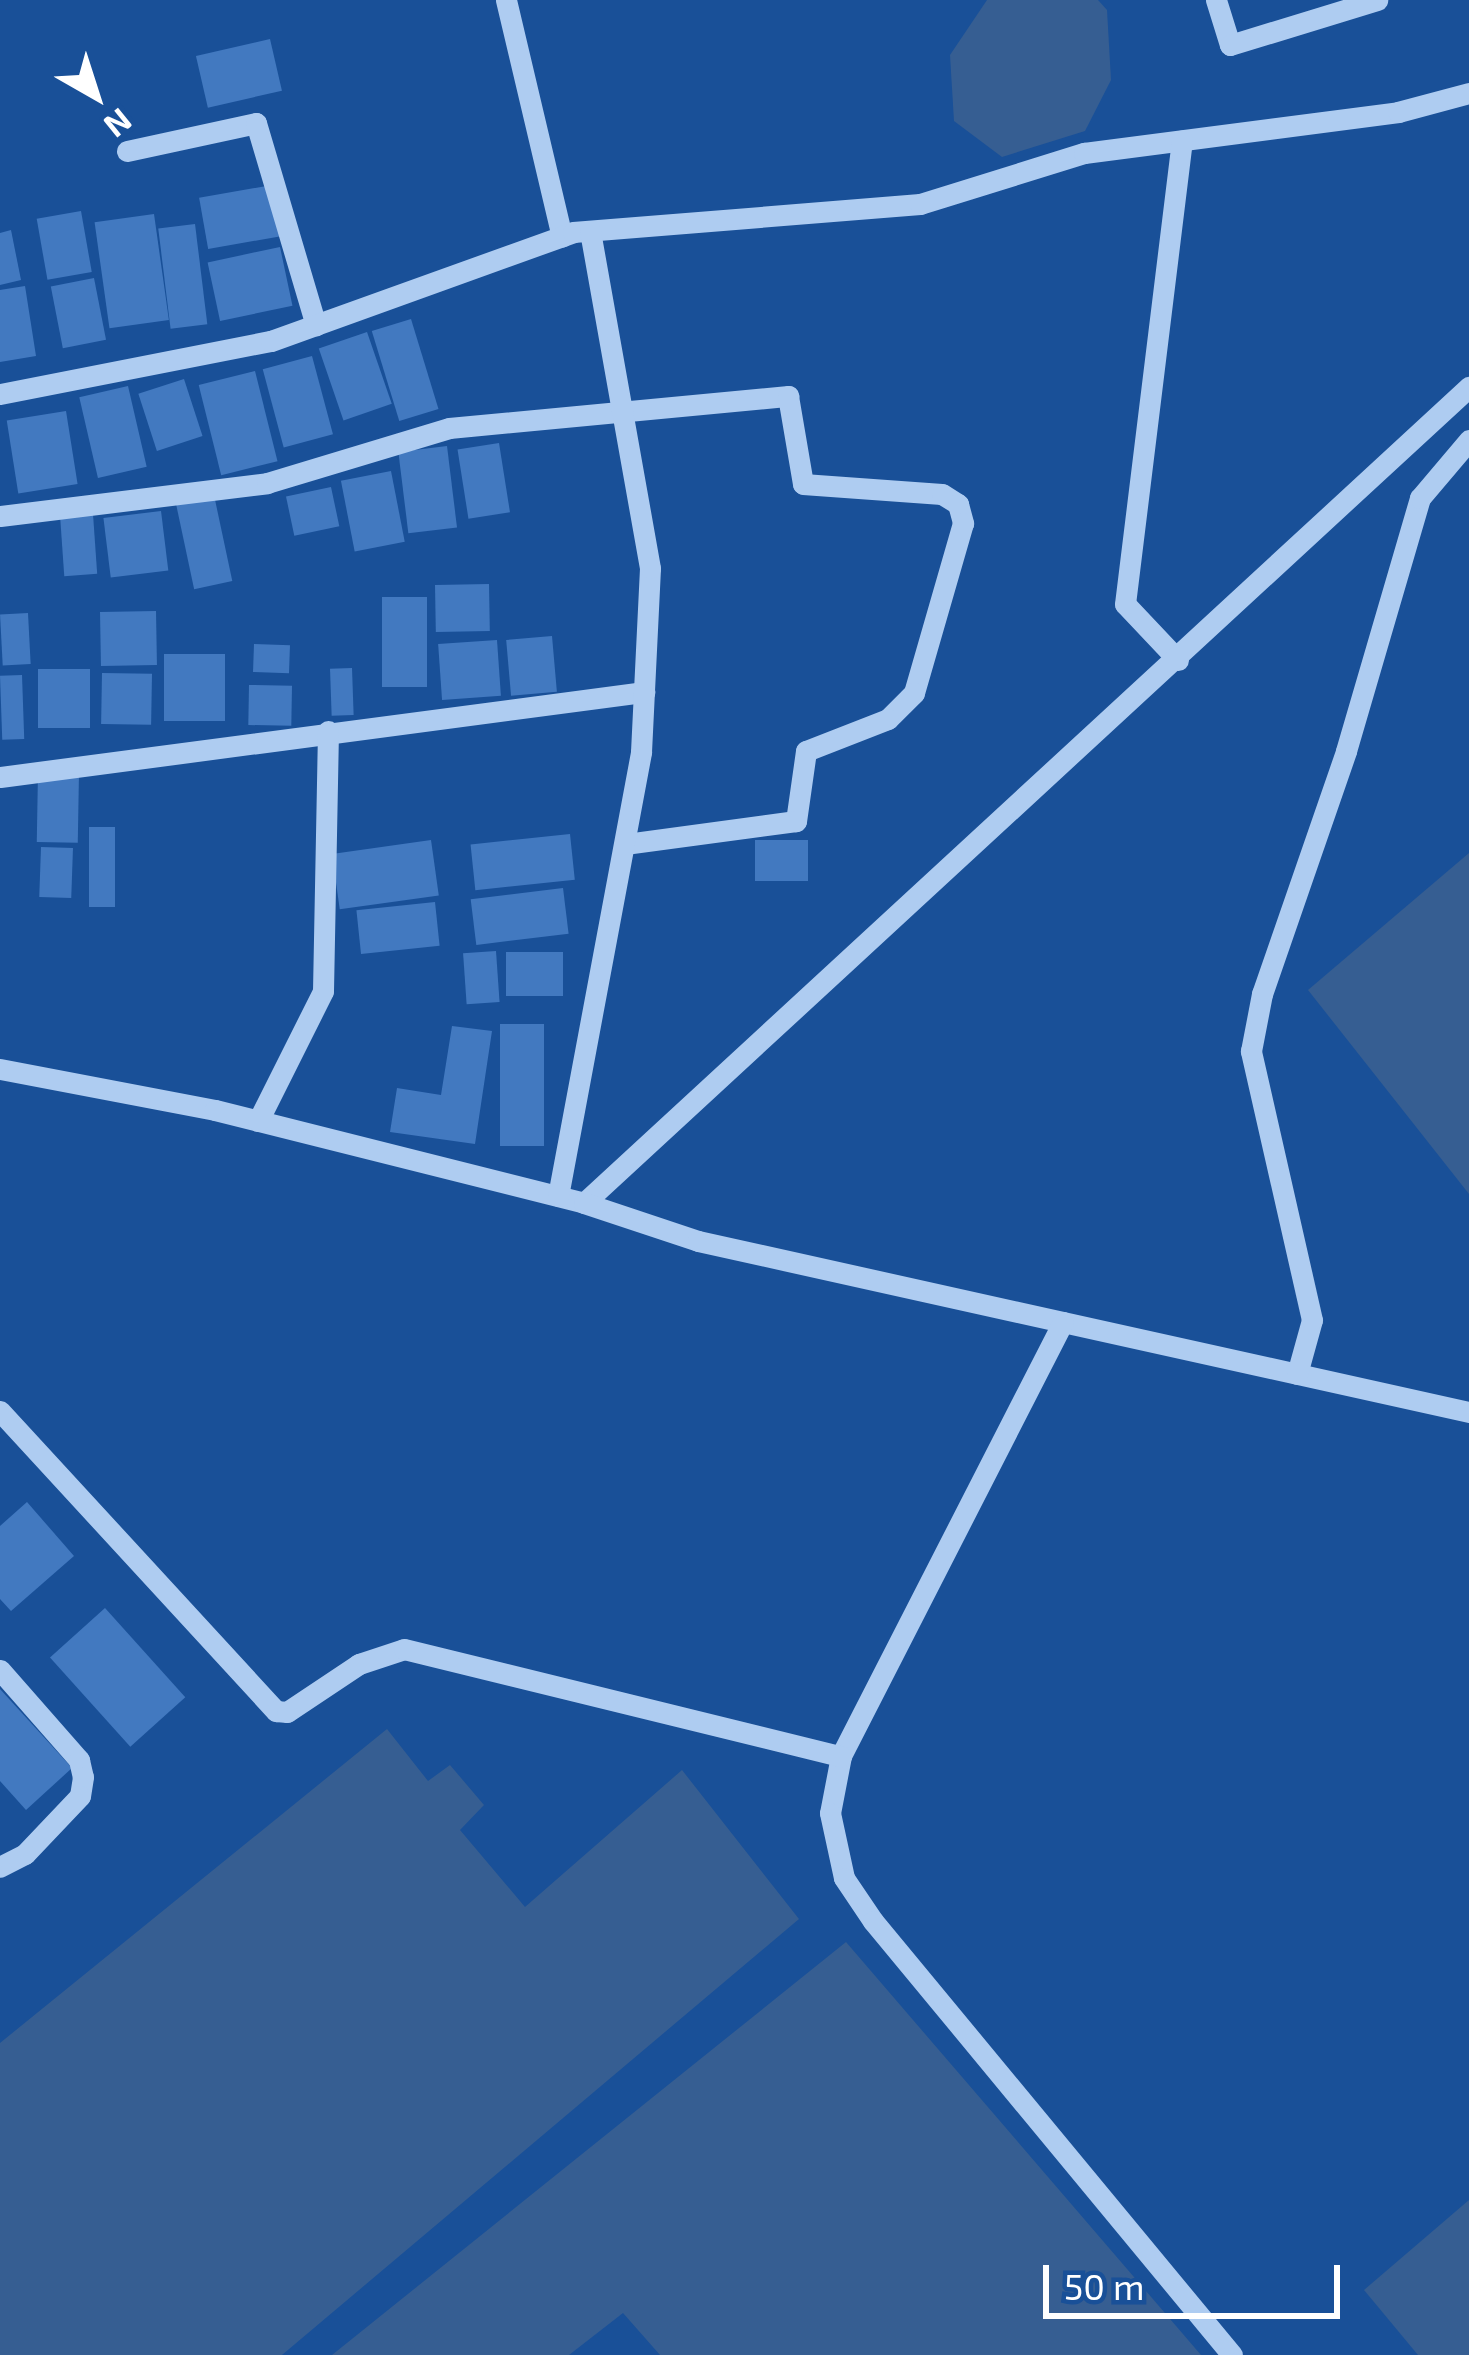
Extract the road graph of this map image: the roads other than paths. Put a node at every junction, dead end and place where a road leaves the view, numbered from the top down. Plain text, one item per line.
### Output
1 (506, 0) edge
2 (1216, 0) edge
3 (1377, 0) edge
4 (1344, 5) edge
5 (1469, 93) edge
6 (1182, 140) junction
7 (127, 151) dead end
8 (590, 231) junction
9 (562, 236) junction
10 (316, 325) junction
11 (1469, 387) edge
12 (0, 394) edge
13 (623, 414) junction
14 (1469, 440) edge
15 (0, 516) edge
16 (1178, 660) junction
17 (644, 692) junction
18 (328, 731) junction
19 (0, 777) edge
20 (625, 844) junction
21 (0, 1069) edge
22 (258, 1120) junction
23 (558, 1196) junction
24 (584, 1203) junction
25 (1063, 1322) junction
26 (1298, 1374) junction
27 (0, 1411) edge
28 (1469, 1412) edge
29 (0, 1670) edge
30 (841, 1756) junction
31 (0, 1868) edge
32 (1232, 2355) edge

1 - 9 street
2 - 4 street
3 - 4 street
5 - 6 street
6 - 8 street
6 - 16 street
7 - 10 street
8 - 9 street
8 - 13 street
9 - 10 street
10 - 12 street
11 - 16 street
13 - 15 street
13 - 17 street
13 - 20 street
14 - 26 street
16 - 24 street
17 - 18 street
17 - 20 street
18 - 19 street
18 - 22 street
20 - 23 street
21 - 22 street
22 - 23 street
23 - 24 street
24 - 25 street
25 - 26 street
25 - 30 street
26 - 28 street
27 - 30 street
29 - 31 street
30 - 32 street

